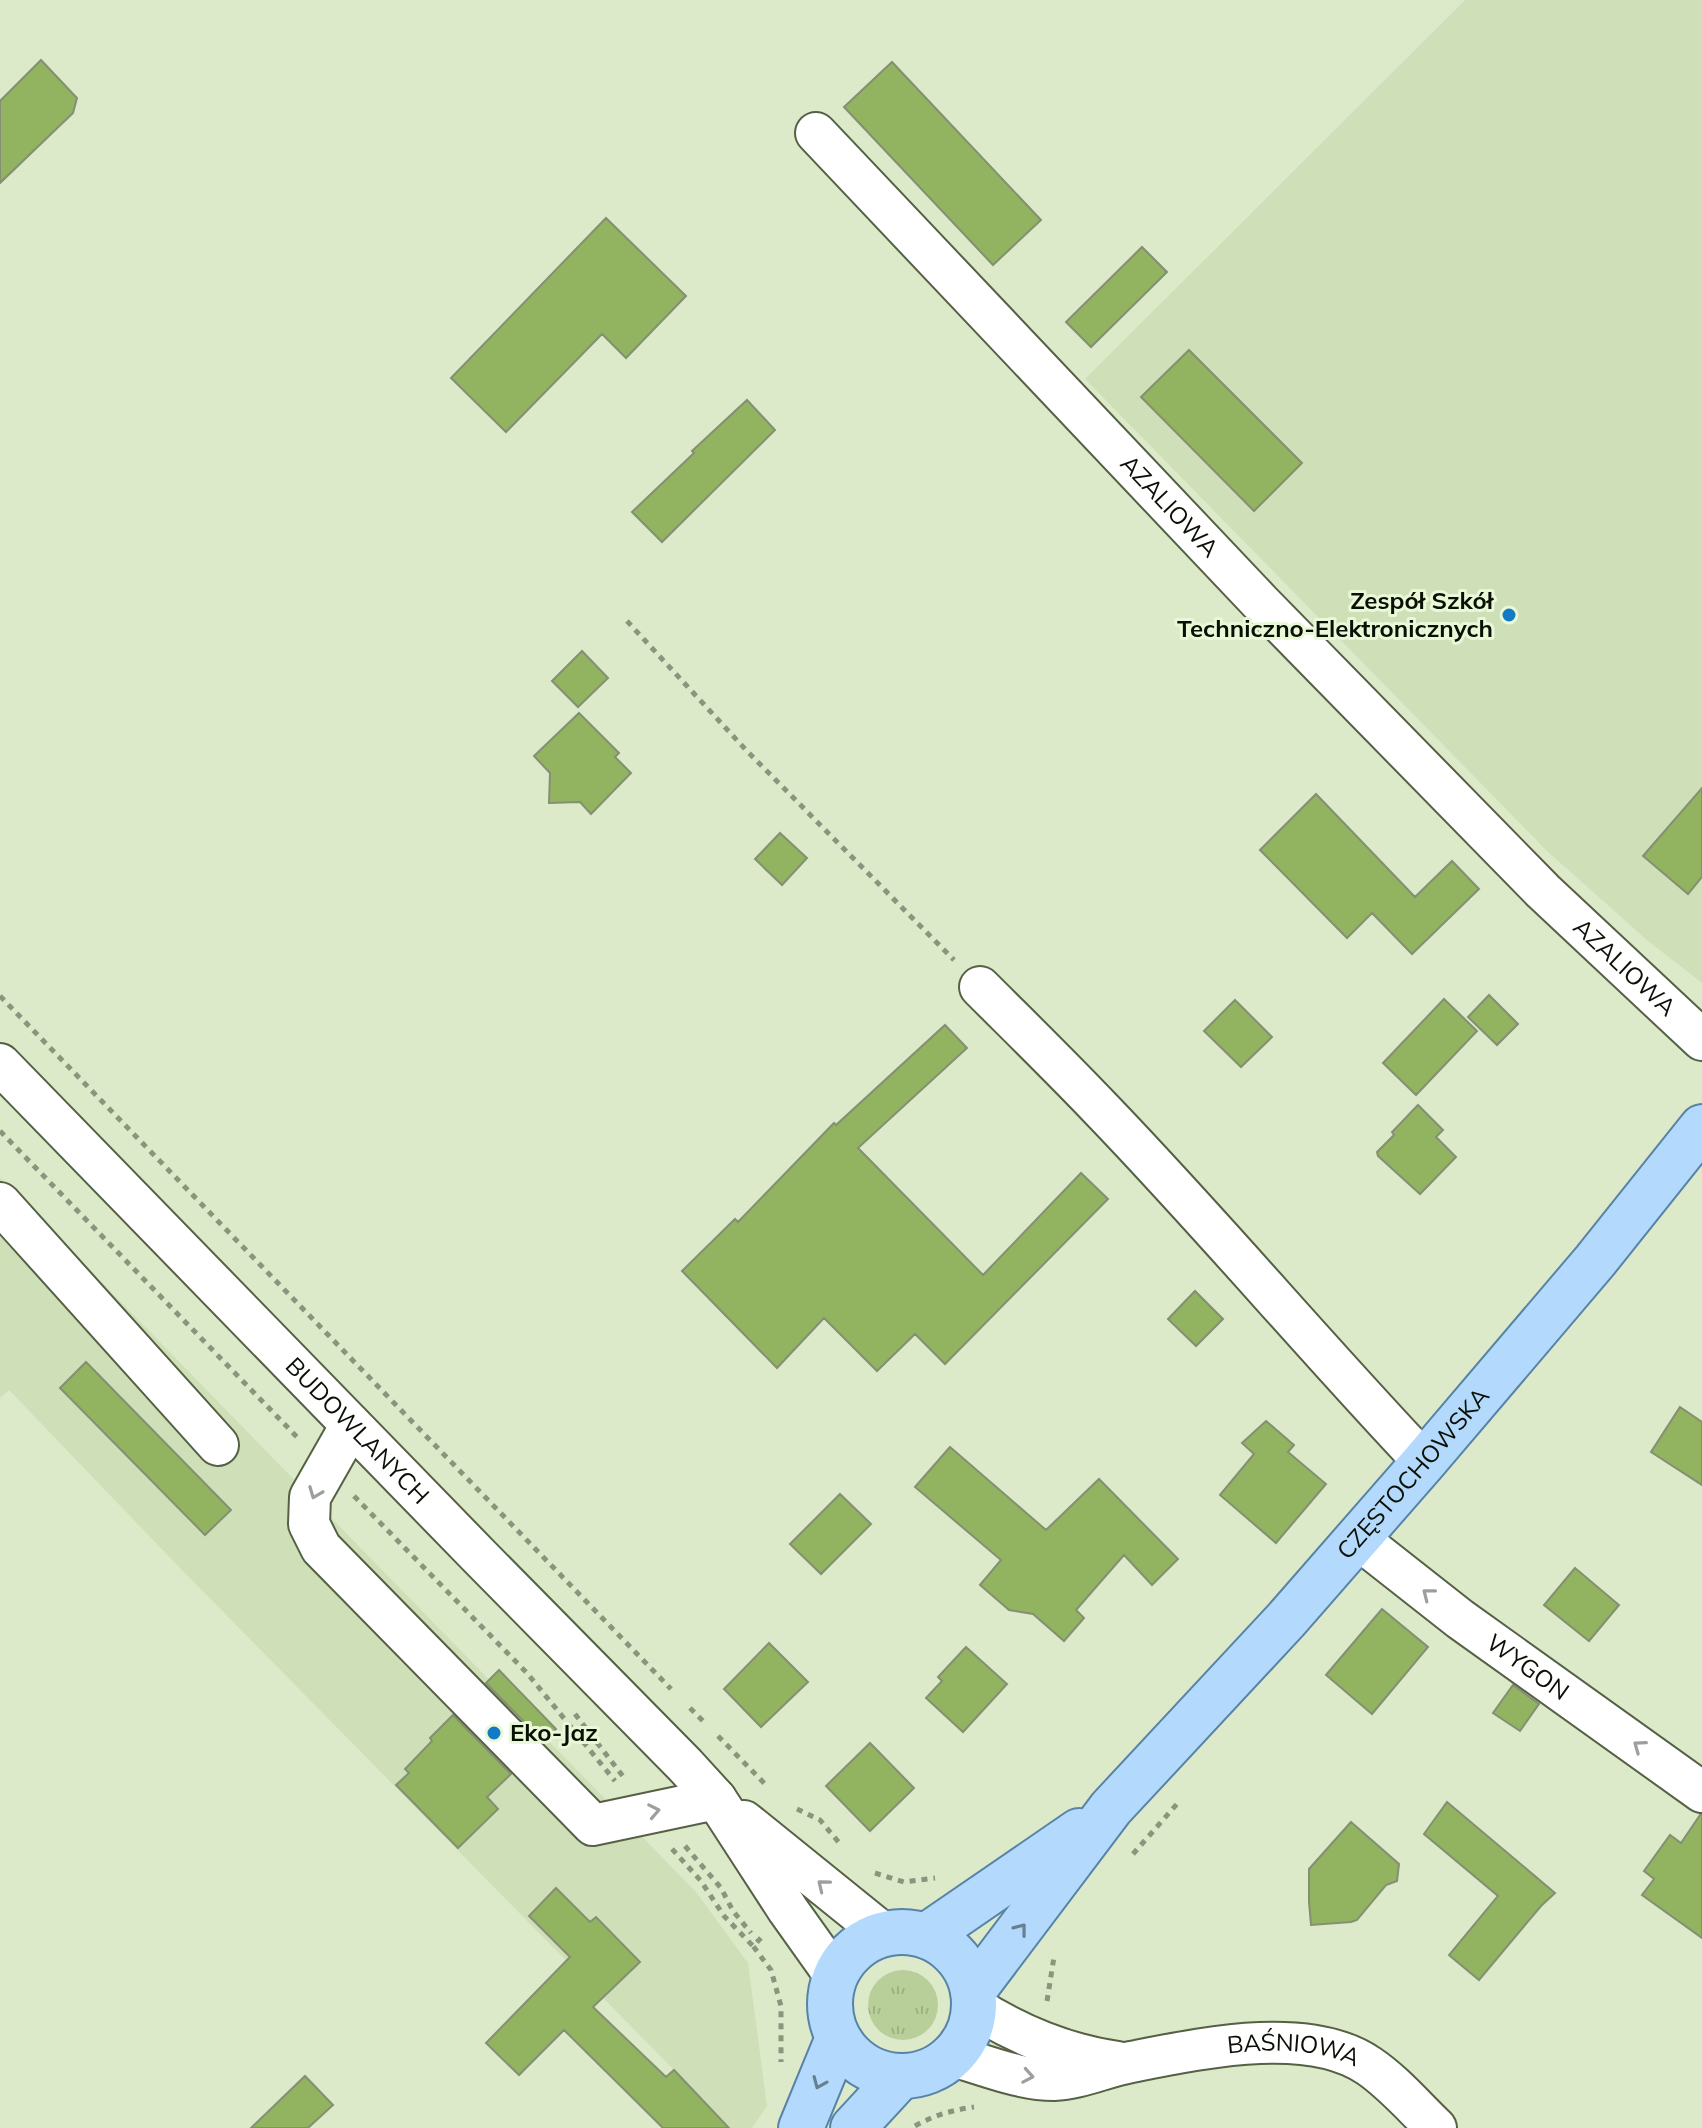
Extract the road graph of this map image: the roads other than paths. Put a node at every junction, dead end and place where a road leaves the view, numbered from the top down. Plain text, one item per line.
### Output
1 (816, 133) dead end
2 (980, 987) road end
3 (1702, 1040) edge
4 (6, 1082) edge
5 (1702, 1127) edge
6 (0, 1203) edge
7 (351, 1425) junction
8 (218, 1445) dead end
9 (1424, 1462) junction
10 (1357, 1538) junction
11 (1702, 1792) edge
12 (716, 1799) junction
13 (1111, 1808) junction
14 (905, 1935) junction
15 (835, 1976) junction
16 (974, 1999) junction
17 (838, 2038) junction
18 (953, 2056) junction
19 (1126, 2063) junction
20 (900, 2077) junction
21 (801, 2128) edge
22 (853, 2128) edge
23 (1436, 2128) edge

1 - 3 street, AZALIOWA
2 - 9 street
4 - 7 street, BUDOWLANYCH
5 - 9 main road, CZĘSTOCHOWSKA
6 - 8 street
7 - 12 street, BUDOWLANYCH
7 -> 12 street
9 - 10 main road, CZĘSTOCHOWSKA
11 -> 10 street, WYGON
10 - 13 main road, CZĘSTOCHOWSKA
14 -> 12 street, BUDOWLANYCH
12 - 15 street, BUDOWLANYCH
13 - 14 main road, CZĘSTOCHOWSKA
16 -> 13 main road, CZĘSTOCHOWSKA
14 - 15 main road
14 - 16 main road
15 - 17 main road
16 - 18 main road
16 - 19 street, BAŚNIOWA
17 - 20 main road
17 -> 21 main road
18 -> 19 street, BAŚNIOWA
18 - 20 main road
19 - 23 street, BAŚNIOWA
20 - 22 main road

